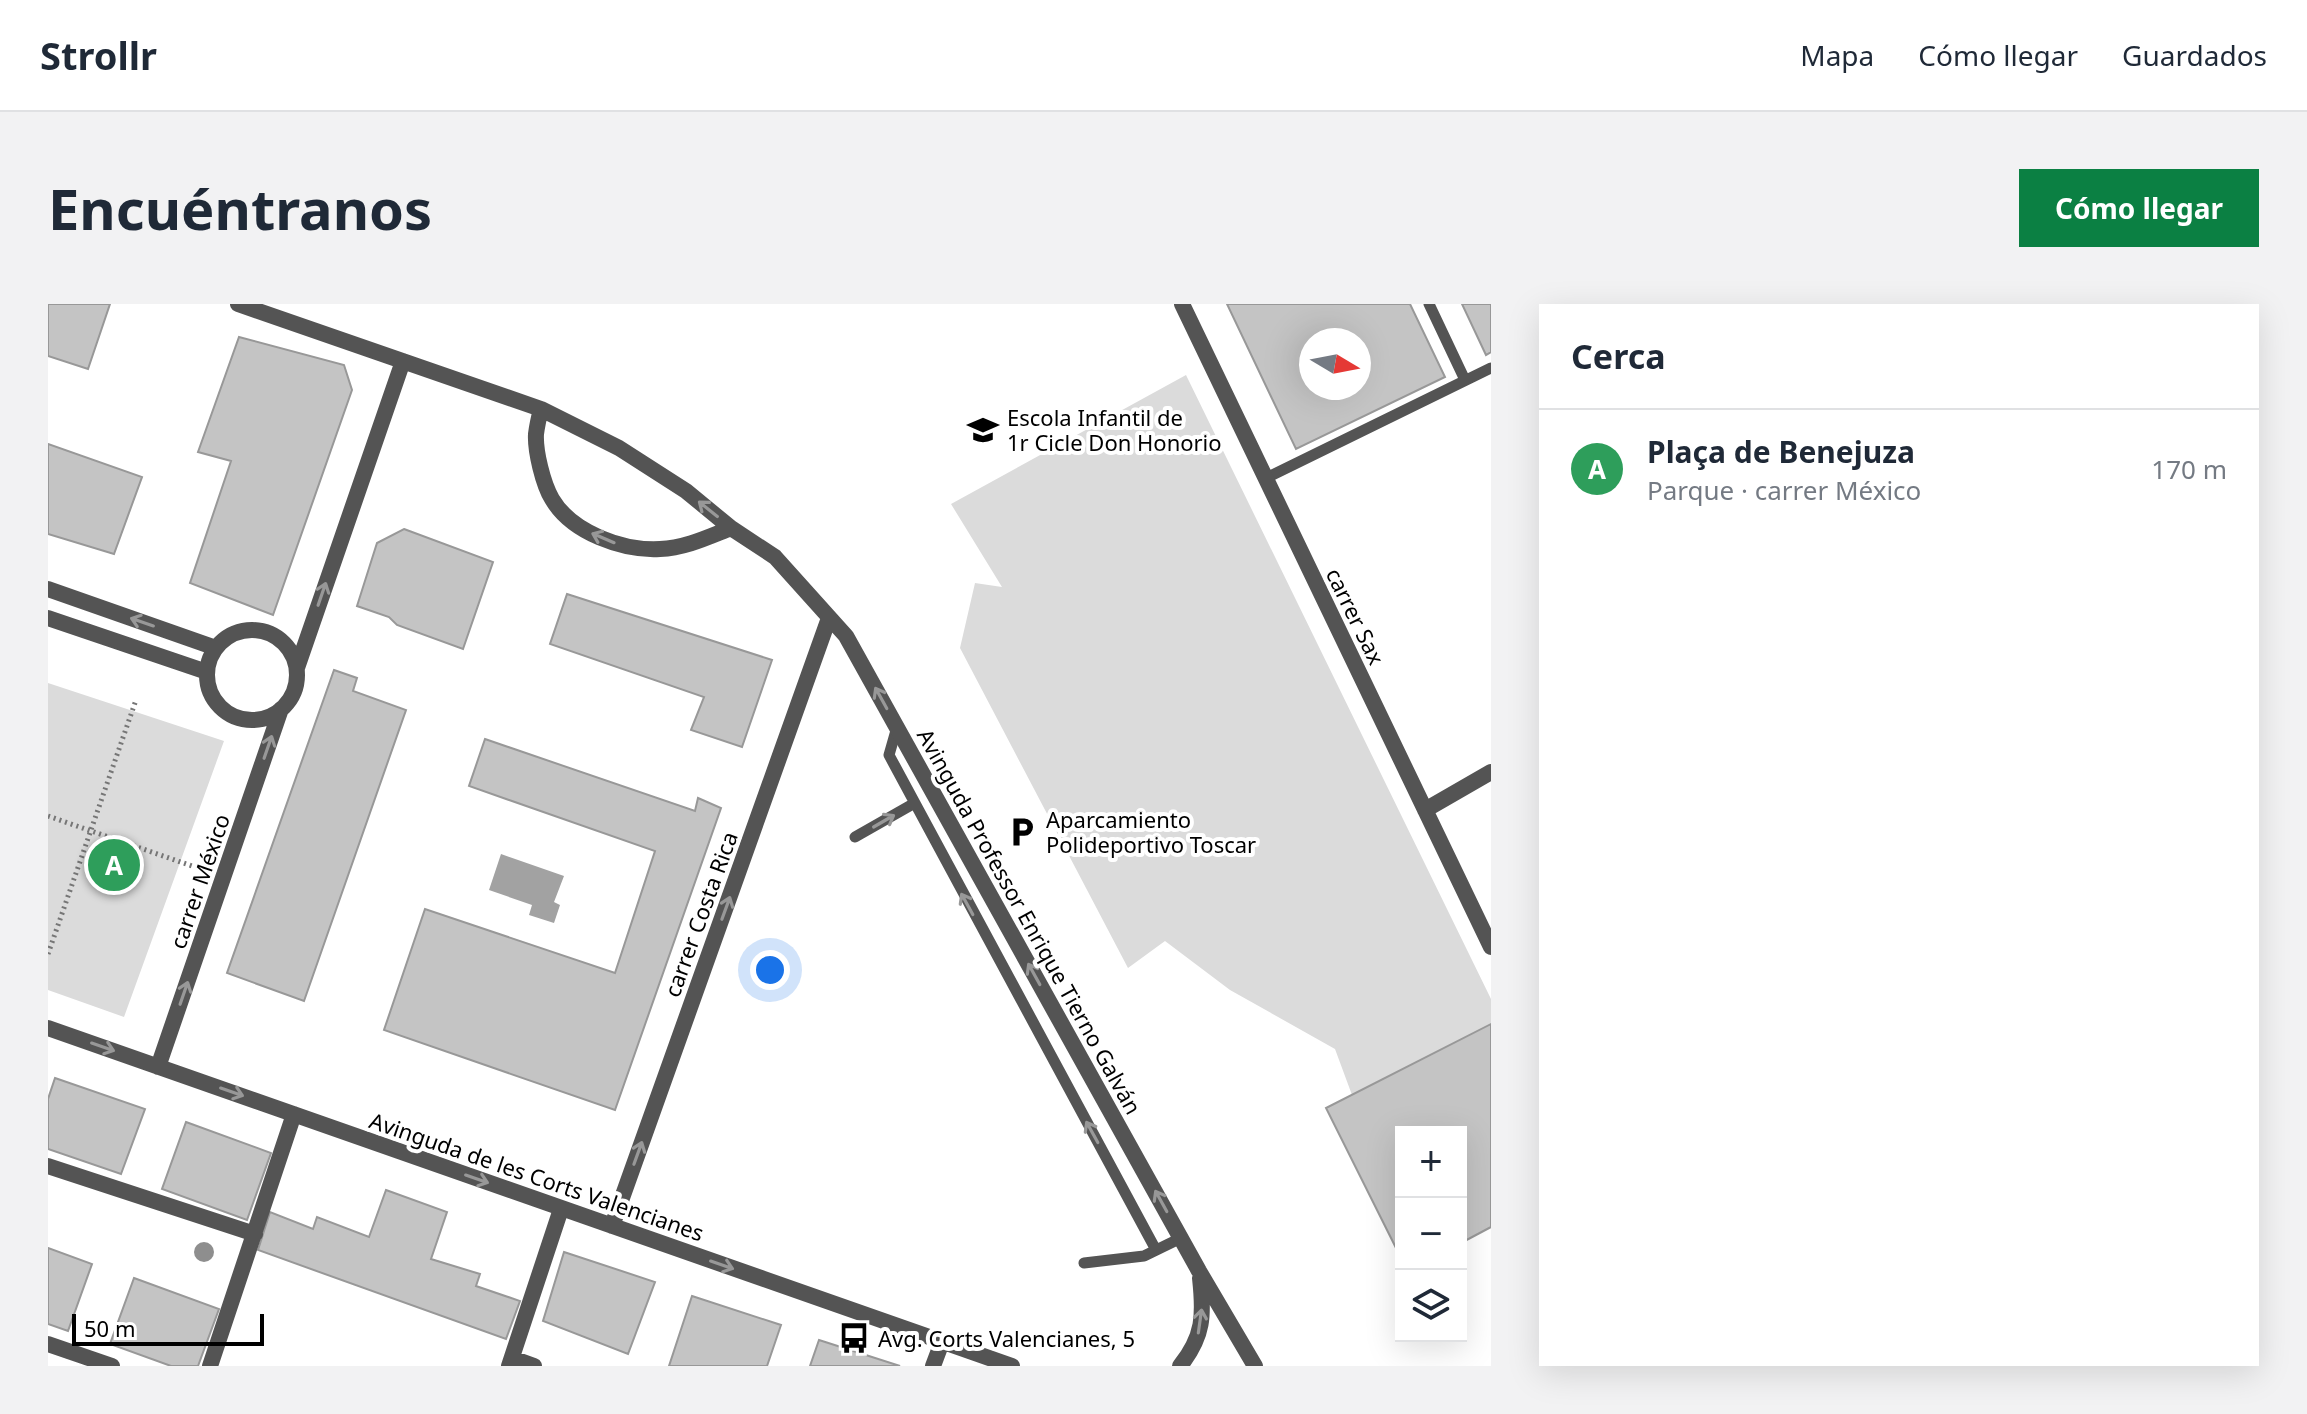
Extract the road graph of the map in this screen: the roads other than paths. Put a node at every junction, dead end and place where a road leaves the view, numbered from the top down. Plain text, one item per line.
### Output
1 (238, 304) edge
2 (1182, 304) edge
3 (1429, 304) edge
4 (403, 361) junction
5 (1491, 368) edge
6 (1465, 380) junction
7 (541, 409) junction
8 (1266, 478) junction
9 (731, 528) junction
10 (48, 589) edge
11 (48, 618) edge
12 (829, 618) junction
13 (216, 648) junction
14 (297, 668) junction
15 (207, 672) junction
16 (281, 709) junction
17 (897, 727) junction
18 (1491, 772) edge
19 (913, 804) junction
20 (1425, 810) junction
21 (855, 837) dead end
22 (1491, 947) edge
23 (48, 1028) edge
24 (158, 1067) junction
25 (294, 1114) junction
26 (48, 1166) edge
27 (561, 1209) junction
28 (612, 1226) junction
29 (255, 1234) junction
30 (1181, 1238) junction
31 (1156, 1250) junction
32 (1084, 1263) dead end
33 (1199, 1271) junction
34 (942, 1342) junction
35 (48, 1344) edge
36 (511, 1362) edge
37 (112, 1366) edge
38 (210, 1366) edge
39 (534, 1366) edge
40 (933, 1366) edge
41 (1012, 1366) edge
42 (1180, 1366) edge
43 (1255, 1366) edge

1 - 4 street, Avinguda Professor Enrique Tierno Galván
2 - 8 street, carrer Sax
3 - 6 lane
4 - 7 street, Avinguda Professor Enrique Tierno Galván
14 -> 4 street
5 - 6 lane
6 - 8 lane
9 -> 7 street, Avinguda Professor Enrique Tierno Galván
9 -> 7 street
8 - 20 street, carrer Sax
9 - 12 street, Avinguda Professor Enrique Tierno Galván
13 -> 10 street
11 - 15 street
17 -> 12 street, Avinguda Professor Enrique Tierno Galván
28 -> 12 street, carrer Costa Rica
13 - 14 street
13 - 15 street
14 - 16 street
15 - 16 street
24 -> 16 street, carrer México
17 - 19 lane
30 -> 17 street, Avinguda Professor Enrique Tierno Galván
18 - 20 street
21 -> 19 lane
31 -> 19 lane
20 - 22 street, carrer Sax
23 -> 24 street, Avinguda de les Corts Valencianes
24 -> 25 street, Avinguda de les Corts Valencianes
25 -> 27 street, Avinguda de les Corts Valencianes
25 - 29 street
26 - 29 street
27 - 28 street, Avinguda de les Corts Valencianes
27 - 36 street
28 -> 34 street, Avinguda de les Corts Valencianes
29 - 38 street
30 - 31 lane
30 - 33 street, Avinguda Professor Enrique Tierno Galván
31 - 32 lane
42 -> 33 street
33 - 43 street, Avinguda Professor Enrique Tierno Galván
34 - 40 street
34 - 41 street, Avinguda de les Corts Valencianes
35 - 37 street
36 - 39 street

